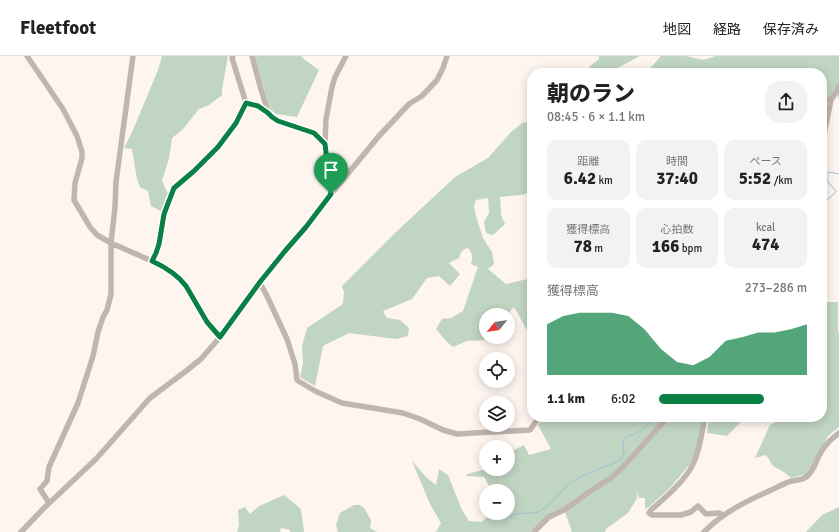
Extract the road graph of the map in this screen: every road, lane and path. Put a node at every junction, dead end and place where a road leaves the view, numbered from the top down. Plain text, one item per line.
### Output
1 (27, 56) edge
2 (133, 56) edge
3 (233, 56) edge
4 (252, 56) edge
5 (346, 56) edge
6 (447, 56) edge
7 (839, 86) edge
8 (827, 100) edge
9 (830, 100) junction
10 (246, 103) junction
11 (268, 113) junction
12 (827, 116) edge
13 (325, 144) junction
14 (331, 194) junction
15 (111, 243) junction
16 (152, 261) junction
17 (260, 282) junction
18 (220, 337) junction
19 (536, 422) edge
20 (663, 422) edge
21 (704, 422) edge
22 (839, 433) edge
23 (49, 503) junction
24 (723, 515) junction
25 (21, 532) edge
26 (534, 532) edge
27 (704, 532) edge

1 - 15 street
2 - 15 street
3 - 10 street
4 - 11 street
5 - 13 street
6 - 14 street
7 - 9 street
8 - 9 street
9 - 12 street
10 - 11 street
10 - 16 street
11 - 13 street
13 - 14 street
14 - 17 street
15 - 16 street
15 - 23 street
16 - 18 street
17 - 18 street
17 - 19 street
18 - 23 street
20 - 26 street
21 - 24 street
22 - 24 street
23 - 25 street
24 - 27 street

